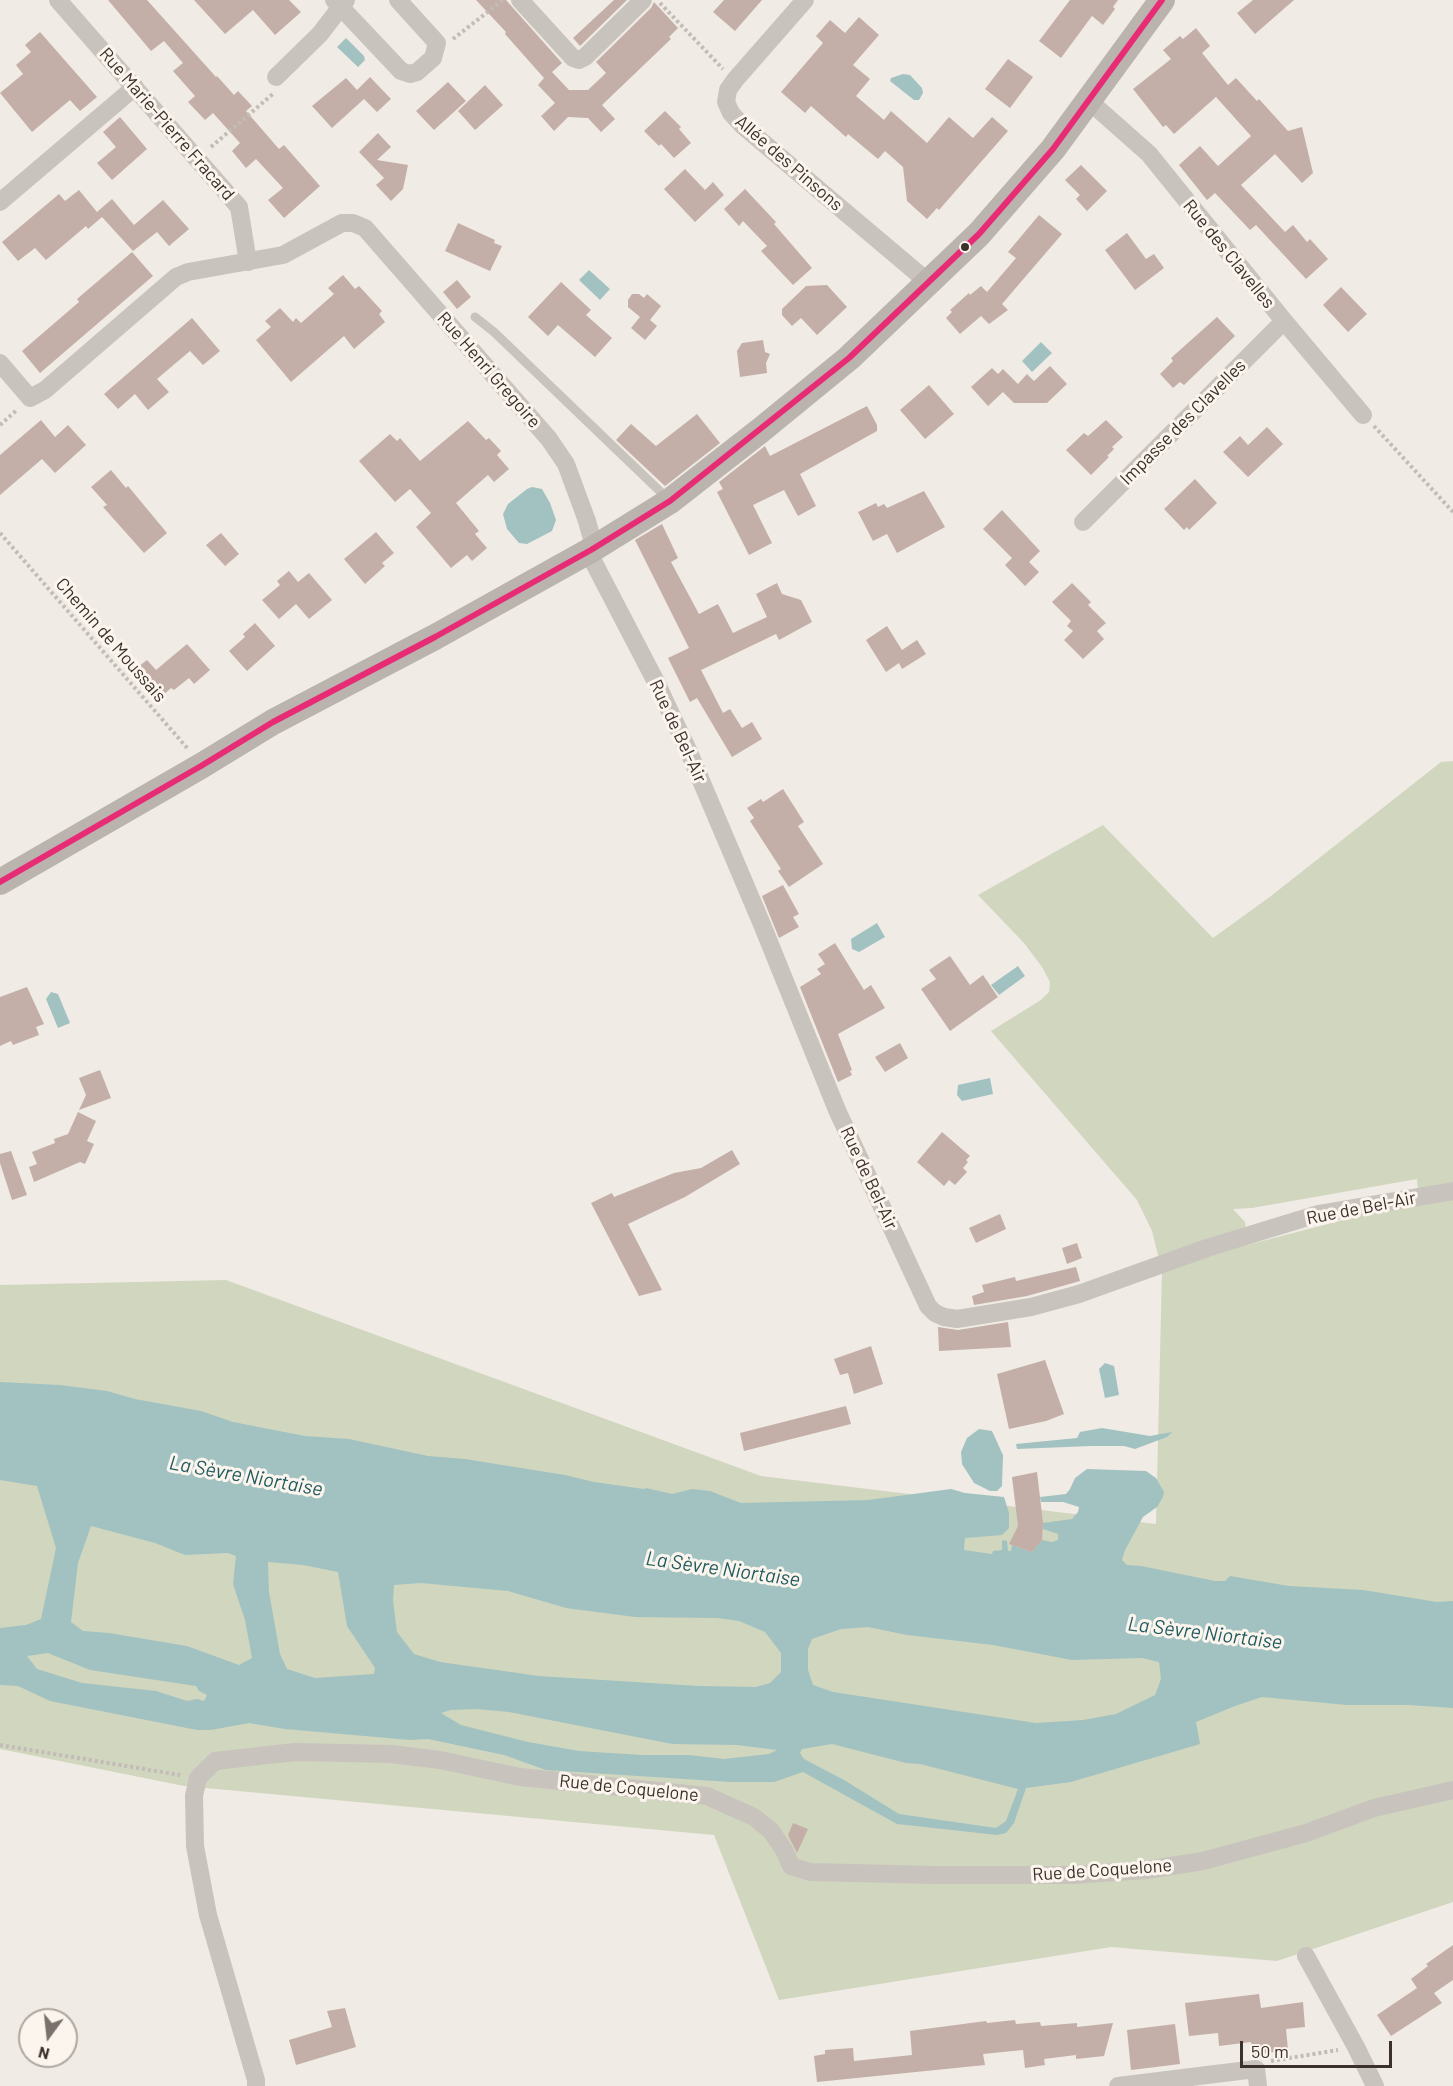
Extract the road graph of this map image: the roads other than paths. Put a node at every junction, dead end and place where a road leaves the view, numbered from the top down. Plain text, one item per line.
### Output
1 (58, 0) edge
2 (398, 0) edge
3 (520, 0) edge
4 (643, 0) edge
5 (806, 0) edge
6 (1162, 0) edge
7 (340, 2) edge
8 (276, 76) road end
9 (135, 87) junction
10 (1088, 100) junction
11 (0, 202) edge
12 (248, 262) junction
13 (928, 282) junction
14 (475, 317) dead end
15 (1284, 321) junction
16 (0, 363) edge
17 (1363, 415) road end
18 (670, 501) junction
19 (1083, 522) dead end
20 (591, 550) junction
21 (0, 882) edge
22 (1453, 1191) edge
23 (1453, 1790) edge
24 (1306, 1956) dead end
25 (1257, 2077) edge
26 (1149, 2084) edge
27 (256, 2086) edge
28 (1118, 2086) edge
29 (1375, 2086) edge

1 - 9 street, Rue Marie-Pierre Fracard
2 - 7 street
3 - 4 street
5 - 13 street, Allée des Pinsons
6 - 10 street
7 - 8 street
9 - 11 street
9 - 12 street, Rue Marie-Pierre Fracard
10 - 13 street
10 - 15 street, Rue des Clavelles
12 - 16 street
12 - 20 street, Rue Henri Gregoire
13 - 18 street
14 - 18 lane
15 - 17 street, Rue des Clavelles
15 - 19 street, Impasse des Clavelles
18 - 20 street
20 - 21 street
20 - 22 street, Rue de Bel-Air
23 - 27 street, Rue de Coquelone
24 - 29 street
25 - 26 street
26 - 28 street

